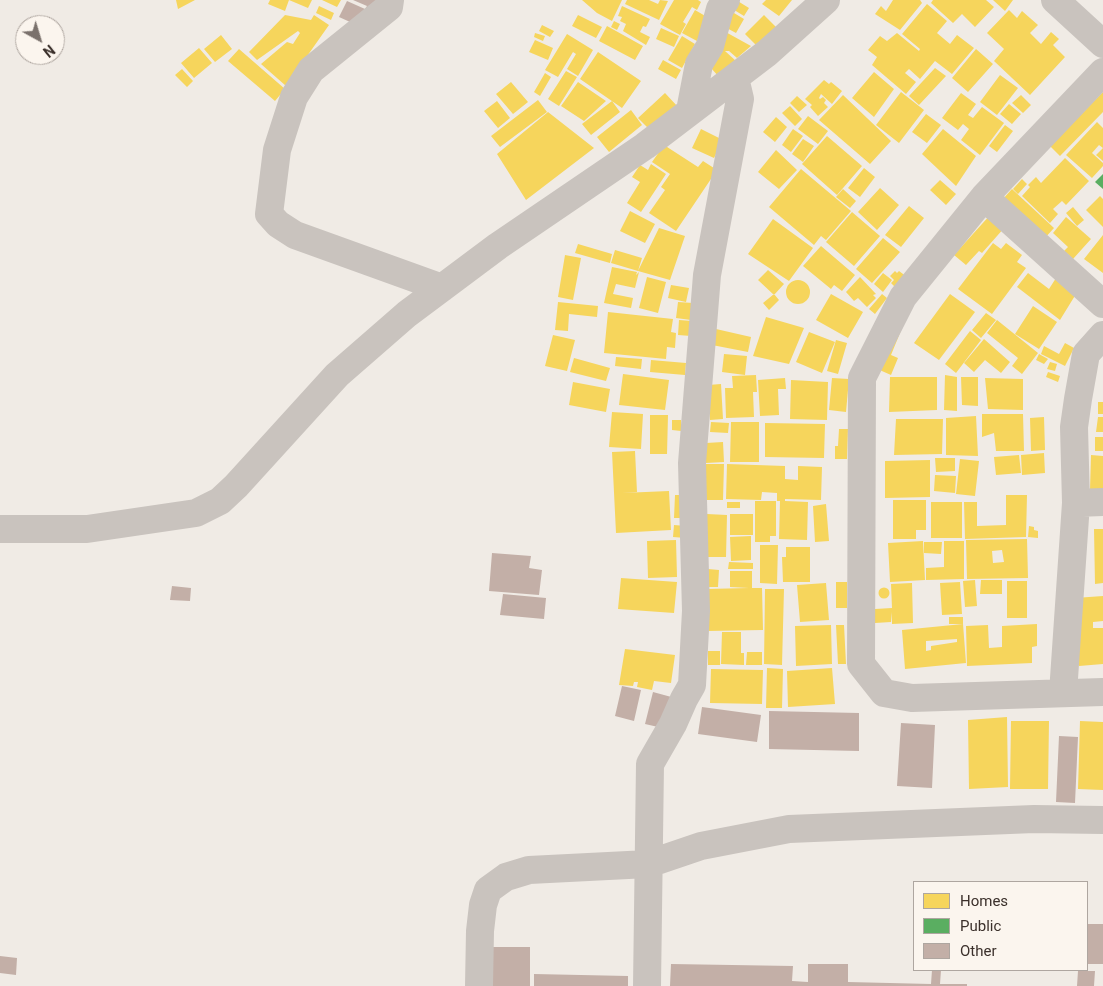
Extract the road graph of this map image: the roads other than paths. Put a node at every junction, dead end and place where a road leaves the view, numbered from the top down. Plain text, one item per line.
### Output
1 (390, 0) edge
2 (826, 0) edge
3 (1055, 0) edge
4 (723, 1) edge
5 (1103, 44) edge
6 (1103, 72) edge
7 (735, 78) junction
8 (690, 112) junction
9 (984, 197) junction
10 (442, 288) junction
11 (1103, 304) edge
12 (1103, 335) edge
13 (1103, 502) edge
14 (1076, 503) junction
15 (0, 528) edge
16 (1103, 692) edge
17 (1063, 693) junction
18 (1103, 820) edge
19 (648, 864) junction
20 (478, 986) edge
21 (647, 986) edge

1 - 10 street
2 - 7 street
3 - 5 street
4 - 8 street
6 - 9 street
7 - 8 street
7 - 19 street
8 - 10 street
9 - 11 street
9 - 17 street
10 - 15 street
12 - 14 street
13 - 14 street
14 - 17 street
16 - 17 street
18 - 19 street
19 - 20 street
19 - 21 street

